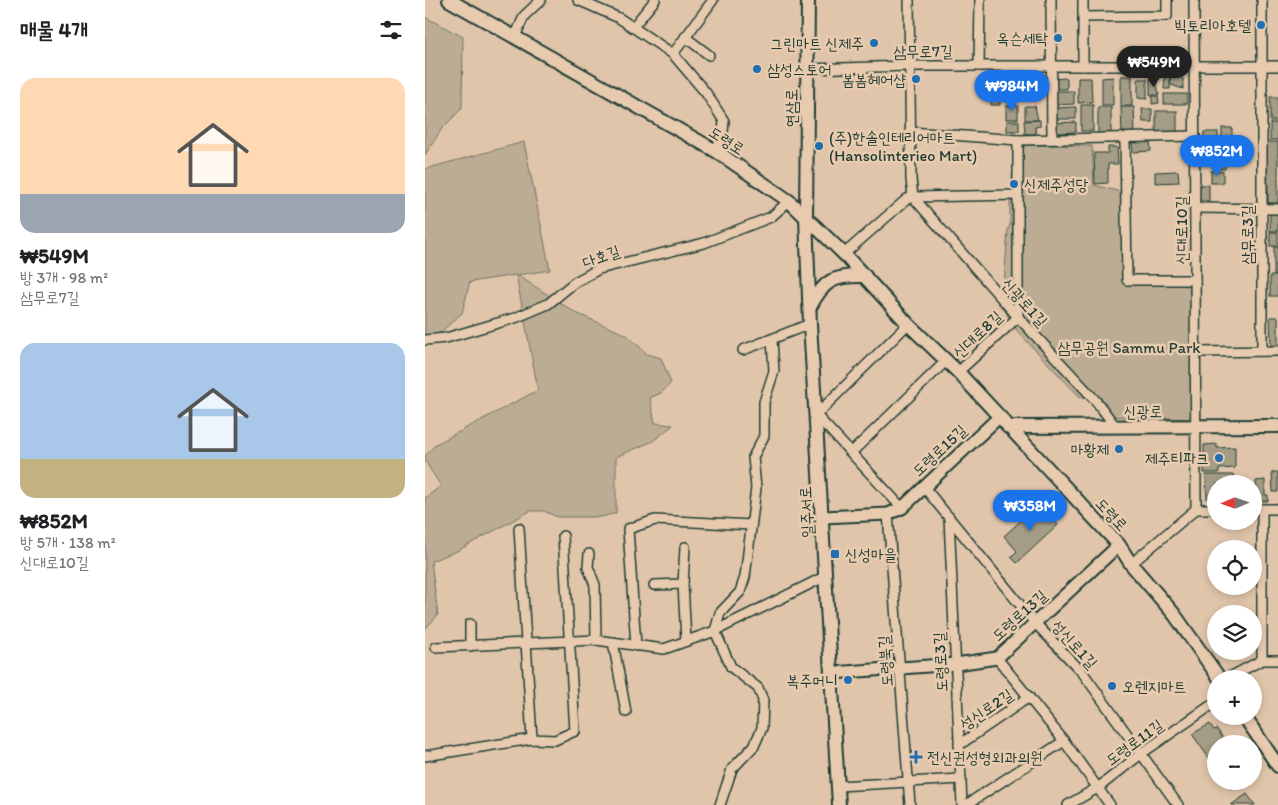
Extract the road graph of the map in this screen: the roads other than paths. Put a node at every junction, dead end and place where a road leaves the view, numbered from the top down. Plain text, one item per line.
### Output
1 (449, 0) edge
2 (541, 0) edge
3 (581, 0) edge
4 (713, 0) edge
5 (808, 0) edge
6 (909, 0) edge
7 (980, 0) edge
8 (1051, 0) edge
9 (1083, 0) edge
10 (1167, 0) edge
11 (1194, 0) edge
12 (1262, 0) edge
13 (652, 1) edge
14 (1083, 17) junction
15 (633, 27) junction
16 (515, 37) junction
17 (685, 37) junction
18 (673, 54) junction
19 (709, 55) dead end
20 (909, 66) junction
21 (979, 66) junction
22 (1051, 66) junction
23 (1083, 66) junction
24 (1262, 66) junction
25 (1278, 66) edge
26 (1195, 67) junction
27 (807, 69) junction
28 (911, 132) junction
29 (1195, 136) junction
30 (1052, 139) junction
31 (1125, 139) junction
32 (1018, 140) junction
33 (716, 151) junction
34 (1018, 195) junction
35 (913, 196) junction
36 (789, 201) junction
37 (1196, 208) junction
38 (1262, 208) junction
39 (1278, 208) edge
40 (806, 217) junction
41 (844, 254) junction
42 (865, 276) junction
43 (1195, 280) junction
44 (809, 309) junction
45 (1018, 317) junction
46 (810, 324) junction
47 (908, 324) junction
48 (425, 340) edge
49 (772, 340) junction
50 (743, 350) dead end
51 (1262, 351) junction
52 (1278, 351) edge
53 (1196, 352) junction
54 (947, 360) junction
55 (958, 372) junction
56 (816, 415) junction
57 (999, 417) junction
58 (1278, 426) edge
59 (1008, 427) junction
60 (1115, 427) junction
61 (1196, 427) junction
62 (852, 452) junction
63 (923, 487) junction
64 (903, 508) junction
65 (1197, 509) junction
66 (1207, 509) edge
67 (1263, 509) edge
68 (1278, 509) edge
69 (888, 514) junction
70 (823, 517) junction
71 (949, 517) junction
72 (751, 526) junction
73 (519, 528) dead end
74 (1259, 530) edge
75 (563, 536) dead end
76 (1119, 545) junction
77 (685, 547) dead end
78 (589, 554) dead end
79 (1131, 564) junction
80 (826, 576) junction
81 (683, 584) junction
82 (654, 585) dead end
83 (1261, 605) edge
84 (1035, 623) junction
85 (470, 624) dead end
86 (715, 631) junction
87 (596, 640) junction
88 (569, 641) junction
89 (686, 641) junction
90 (613, 642) junction
91 (526, 644) junction
92 (470, 646) junction
93 (636, 646) junction
94 (436, 647) dead end
95 (997, 658) junction
96 (1262, 660) joint
97 (1278, 660) edge
98 (956, 664) junction
99 (900, 667) junction
100 (1213, 670) edge
101 (1243, 670) edge
102 (832, 673) junction
103 (1029, 697) junction
104 (1207, 708) edge
105 (626, 712) dead end
106 (1250, 725) edge
107 (532, 739) junction
108 (1064, 741) junction
109 (959, 745) junction
110 (1142, 753) junction
111 (425, 756) edge
112 (1278, 766) edge
113 (961, 779) junction
114 (909, 782) junction
115 (838, 786) junction
116 (1099, 787) junction
117 (720, 805) edge
118 (839, 805) edge
119 (910, 805) edge
120 (964, 805) edge
121 (1068, 805) edge
122 (1110, 805) edge
123 (1178, 805) edge

1 - 16 main road, 도령로
2 - 16 street
3 - 15 street
4 - 17 street
5 - 27 main road, 연삼로
6 - 20 street
7 - 21 street
8 - 22 street
9 - 14 street
10 - 14 street
11 - 26 street, 신대로10길
12 - 24 street, 삼무로3길
13 - 15 street
14 - 23 street
15 - 18 street
16 - 33 main road, 도령로
17 - 18 street
17 - 19 street
18 - 33 street
20 - 21 street, 삼무로7길
20 - 27 street, 삼무로7길
20 - 28 street
21 - 22 street, 삼무로7길
22 - 23 street, 삼무로7길
22 - 30 street
23 - 26 street, 삼무로7길
24 - 25 street, 삼무로7길
24 - 26 street, 삼무로7길
24 - 38 street, 삼무로3길
26 - 29 street, 신대로10길
27 - 40 main road, 연삼로
28 - 32 street
28 - 35 street
29 - 31 street
29 - 37 street, 신대로10길
30 - 31 street
30 - 32 street
31 - 43 street, 신대로10길
32 - 34 street, 신대로8길
33 - 36 main road, 도령로
34 - 35 street
34 - 45 street, 신대로8길
35 - 41 street
35 - 45 street, 신광로1길
36 - 40 main road, 도령로
36 - 48 street, 다호길
37 - 38 street
37 - 43 street, 신대로10길
38 - 39 street
38 - 51 street, 삼무로3길
40 - 41 main road, 도령로
40 - 44 main road, 일주서로
41 - 42 main road, 도령로
42 - 44 main road
42 - 47 main road, 도령로
43 - 53 street, 신대로10길
44 - 46 main road, 일주서로
45 - 55 street, 신대로8길
45 - 60 street, 신광로1길
46 - 49 street
46 - 56 main road, 일주서로
47 - 54 main road, 도령로
47 - 56 street
49 - 50 street
49 - 72 street
51 - 52 street
51 - 53 street
53 - 61 street, 신대로10길
54 - 55 main road, 도령로
54 - 62 street
55 - 57 main road, 도령로
56 - 62 street
56 - 70 main road, 일주서로
57 - 59 main road, 도령로
57 - 63 street, 도령로15길
58 - 61 main road, 신광로
59 - 60 main road, 신광로
59 - 76 main road, 도령로
60 - 61 main road, 신광로
61 - 65 street, 신대로10길
62 - 64 street
63 - 64 street, 도령로15길
63 - 71 street, 성신로1길
64 - 69 street, 도령로15길
65 - 66 street
65 - 79 street
67 - 68 street
69 - 70 street, 도령로15길
69 - 99 street, 도령북길
70 - 80 main road, 일주서로
71 - 84 street, 성신로1길
71 - 98 street, 도령로3길
72 - 86 street
72 - 93 street
73 - 91 street
74 - 83 street
75 - 88 street
76 - 79 main road, 도령로
76 - 84 street, 도령로13길
77 - 81 street
78 - 87 street
79 - 100 main road, 도령로
80 - 86 street
80 - 102 main road, 일주서로
81 - 82 street
81 - 89 street
84 - 95 street, 도령로13길
84 - 110 street, 성신로1길
85 - 92 street
86 - 89 street
86 - 117 street
87 - 88 street
87 - 90 street
88 - 91 street
88 - 107 street
89 - 93 street
90 - 93 street
90 - 105 street
91 - 92 street
91 - 107 street
92 - 94 street
95 - 98 street, 도령로13길
95 - 103 street, 성신로2길
96 - 97 street
96 - 101 street
98 - 99 street, 도령로13길
98 - 109 street, 도령로3길
99 - 102 street, 도령로13길
99 - 114 street, 도령북길
102 - 115 main road, 일주서로
103 - 108 street, 성신로2길
103 - 109 street, 성신로2길
104 - 110 street, 도령로11길
106 - 112 main road
107 - 111 street
108 - 116 street, 성신로2길
108 - 120 street
109 - 113 street, 도령로3길
110 - 116 street, 도령로11길
110 - 123 street, 성신로1길
113 - 114 street
113 - 120 street, 도령로3길
114 - 115 street
114 - 119 street, 도령북길
115 - 118 main road, 일주서로
116 - 121 street, 도령로11길
116 - 122 street, 성신로2길

